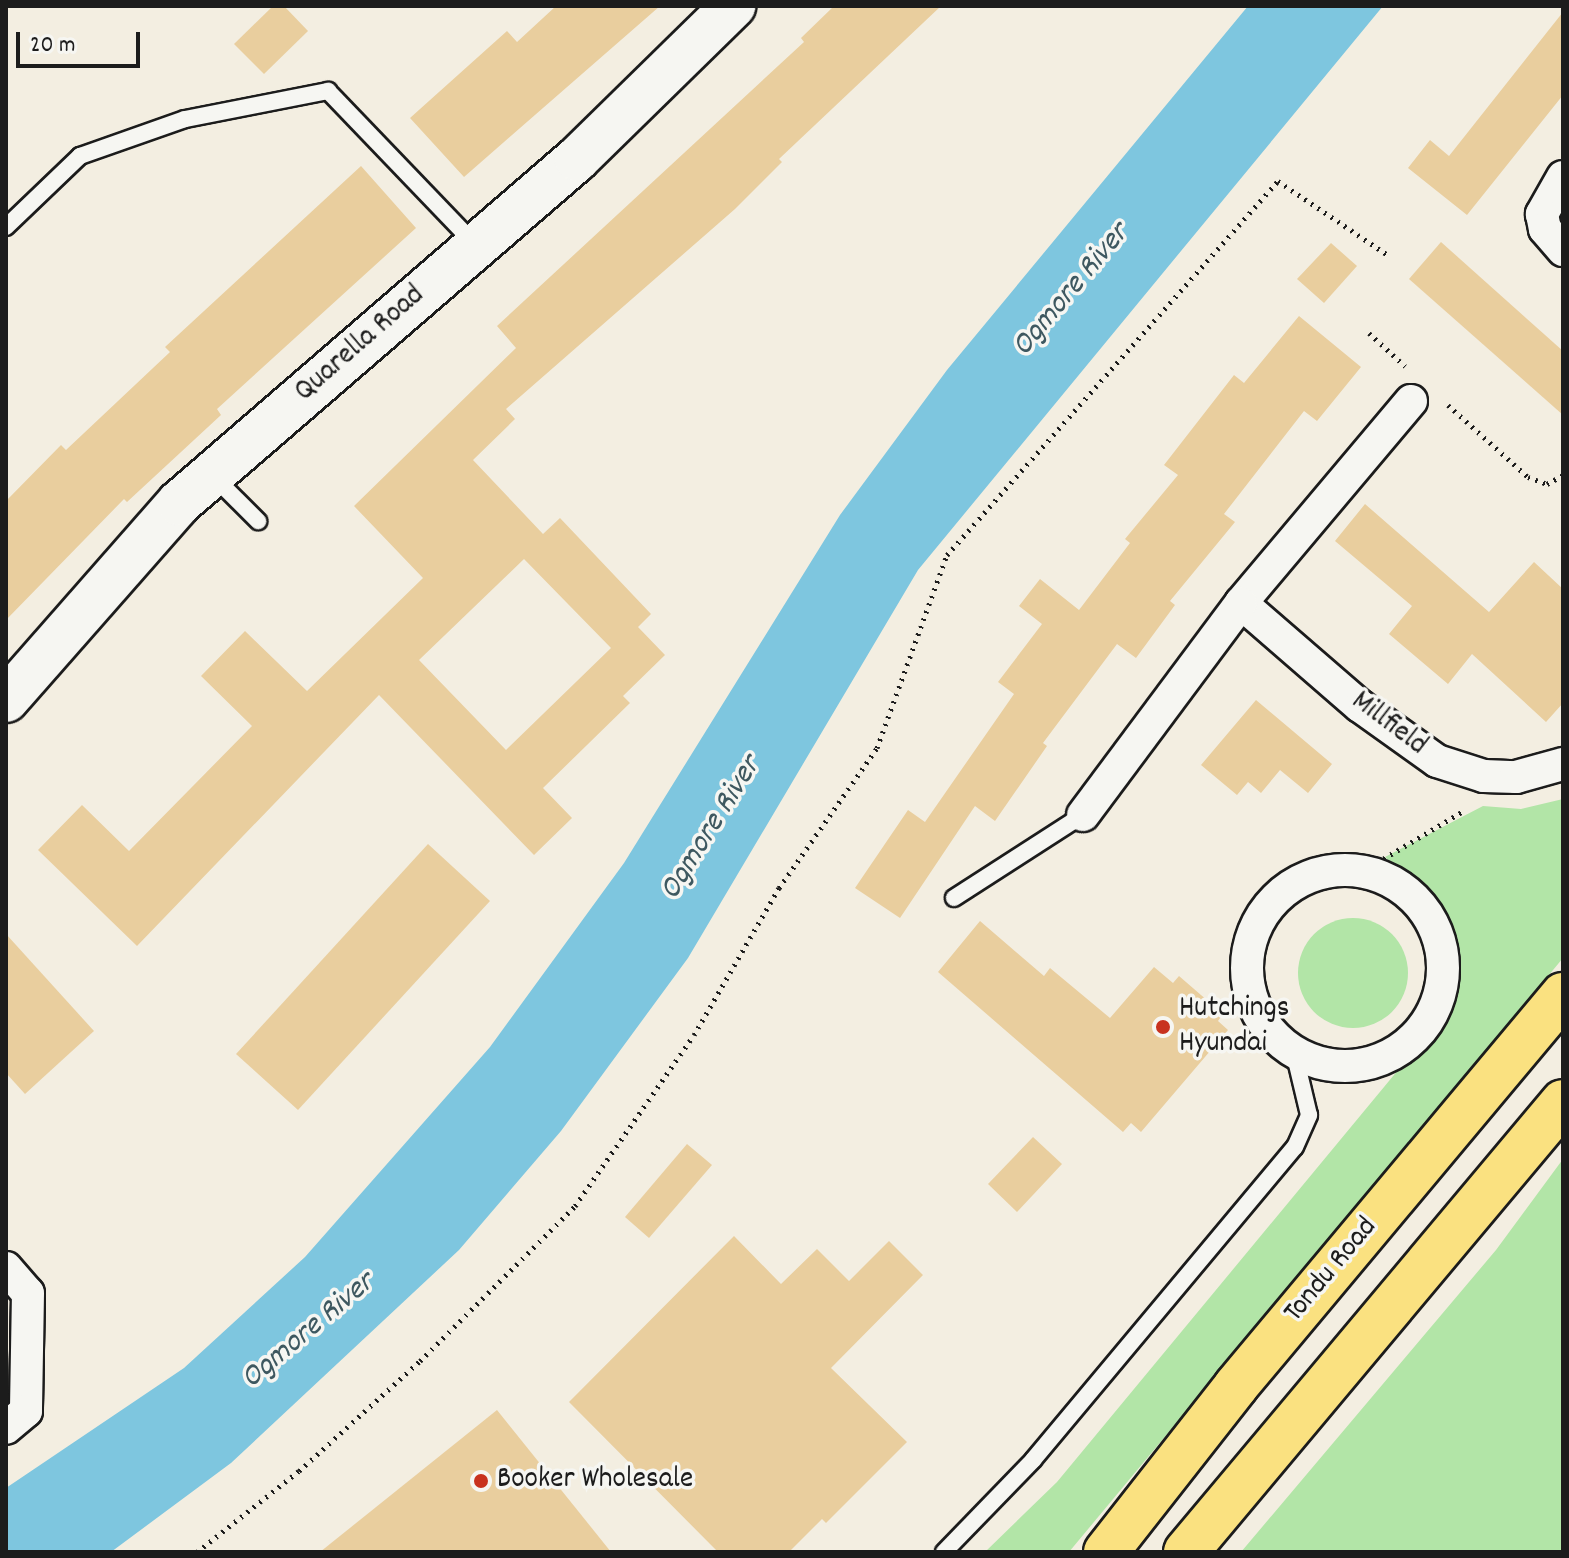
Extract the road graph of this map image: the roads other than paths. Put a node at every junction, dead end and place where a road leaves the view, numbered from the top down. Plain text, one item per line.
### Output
1 (733, 6) edge
2 (1563, 177) edge
3 (6, 227) edge
4 (476, 245) junction
5 (1563, 250) edge
6 (1420, 390) road end
7 (211, 475) junction
8 (258, 521) dead end
9 (1241, 603) junction
10 (6, 700) edge
11 (1563, 764) edge
12 (1083, 815) joint
13 (954, 898) dead end
14 (1563, 995) edge
15 (1294, 1052) junction
16 (1563, 1102) edge
17 (6, 1268) edge
18 (6, 1428) edge
19 (944, 1552) edge
20 (1106, 1552) edge
21 (1186, 1552) edge

1 - 4 street, Quarella Road
2 - 5 street
3 - 4 lane
4 - 7 street, Quarella Road
6 - 9 street
7 - 8 lane
7 - 10 street, Quarella Road
9 - 11 street, Millfield
9 - 12 street
12 - 13 lane
14 - 20 main road, Tondu Road
15 - 15 street
15 - 19 lane
16 - 21 main road
17 - 18 street

